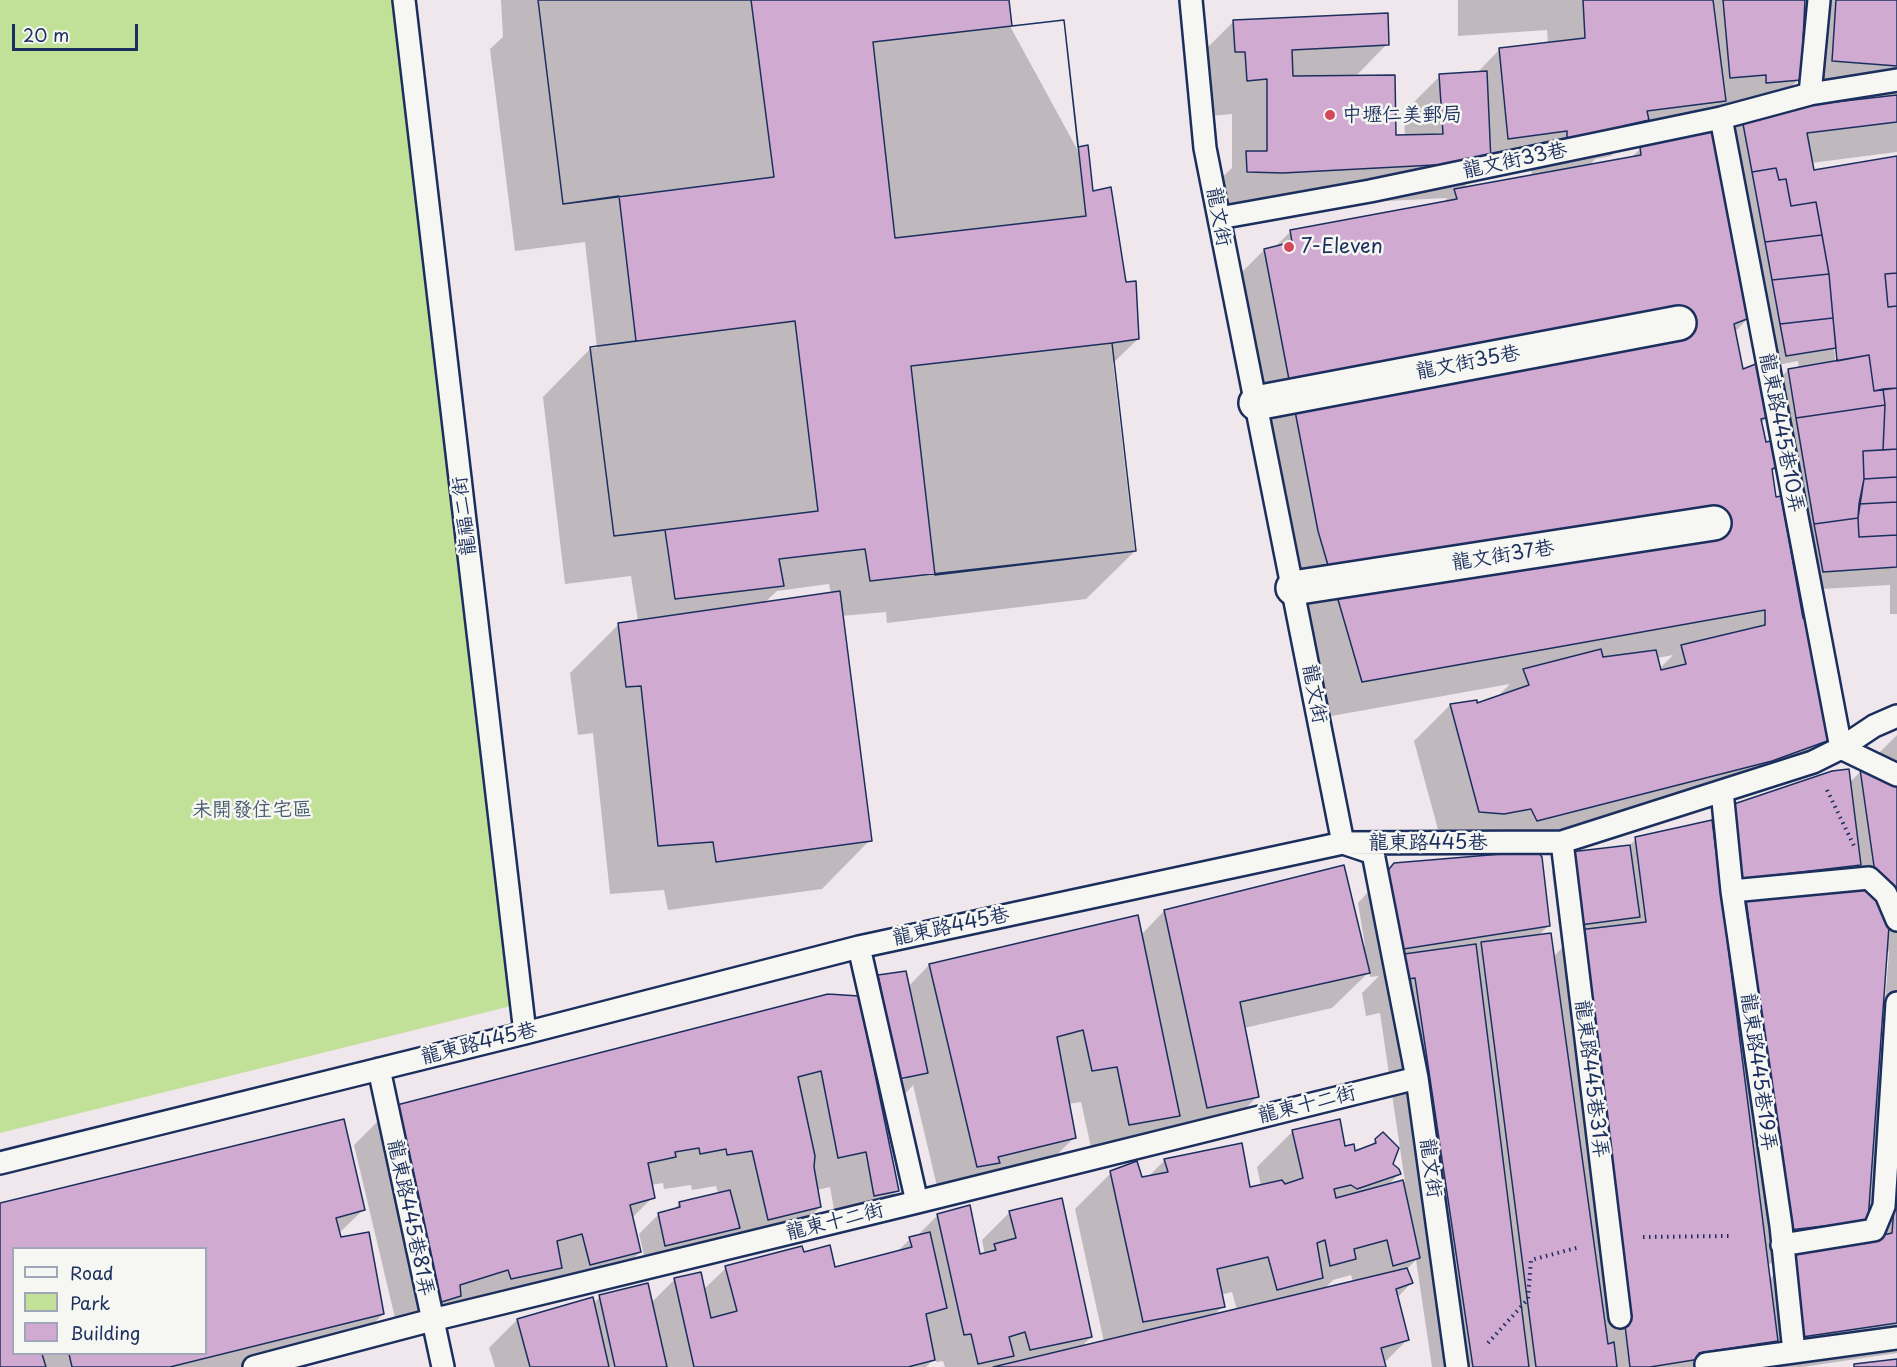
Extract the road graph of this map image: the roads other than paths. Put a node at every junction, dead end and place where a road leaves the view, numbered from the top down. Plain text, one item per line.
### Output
1 (405, 0) edge
2 (1191, 0) edge
3 (1819, 0) edge
4 (1897, 80) edge
5 (1810, 94) junction
6 (1721, 118) junction
7 (1218, 219) junction
8 (1680, 323) dead end
9 (1256, 403) junction
10 (1713, 523) dead end
11 (1293, 588) junction
12 (1897, 716) edge
13 (1841, 748) junction
14 (1897, 775) edge
15 (1722, 791) junction
16 (1562, 842) junction
17 (1343, 843) junction
18 (1732, 891) junction
19 (1897, 920) edge
20 (859, 947) junction
21 (1897, 1003) edge
22 (525, 1033) junction
23 (379, 1069) junction
24 (1417, 1078) junction
25 (0, 1163) edge
26 (917, 1202) junction
27 (1782, 1245) junction
28 (1620, 1317) dead end
29 (432, 1320) junction
30 (1897, 1338) edge
31 (1794, 1352) junction
32 (1706, 1364) dead end
33 (254, 1367) edge
34 (443, 1367) edge
35 (1457, 1367) edge

1 - 22 lane, 龍福二街
2 - 7 lane, 龍文街
3 - 5 lane
4 - 5 lane, 龍文街33巷
5 - 6 lane, 龍文街33巷
6 - 7 lane, 龍文街33巷
6 - 13 lane, 龍東路445巷10弄
7 - 9 lane, 龍文街
8 - 9 street, 龍文街35巷
9 - 11 lane, 龍文街
10 - 11 street, 龍文街37巷
11 - 17 lane, 龍文街
12 - 13 lane, 龍東路445巷
13 - 14 lane
13 - 15 lane, 龍東路445巷
15 - 16 lane, 龍東路445巷
15 - 18 lane, 龍東路445巷19弄
16 - 17 lane, 龍東路445巷
16 - 28 lane, 龍東路445巷31弄
17 - 20 lane, 龍東路445巷
17 - 24 lane, 龍文街
18 - 19 lane
18 - 27 lane, 龍東路445巷19弄
20 - 22 lane, 龍東路445巷
20 - 26 lane
21 - 27 lane
22 - 23 lane, 龍東路445巷
23 - 25 lane, 龍東路445巷
23 - 29 lane, 龍東路445巷81弄
24 - 26 lane, 龍東十二街
24 - 35 lane, 龍文街
26 - 29 lane, 龍東十二街
27 - 31 lane, 龍東路445巷19弄
29 - 33 lane, 龍東十二街
29 - 34 lane, 龍東路445巷81弄
30 - 31 lane
31 - 32 lane

